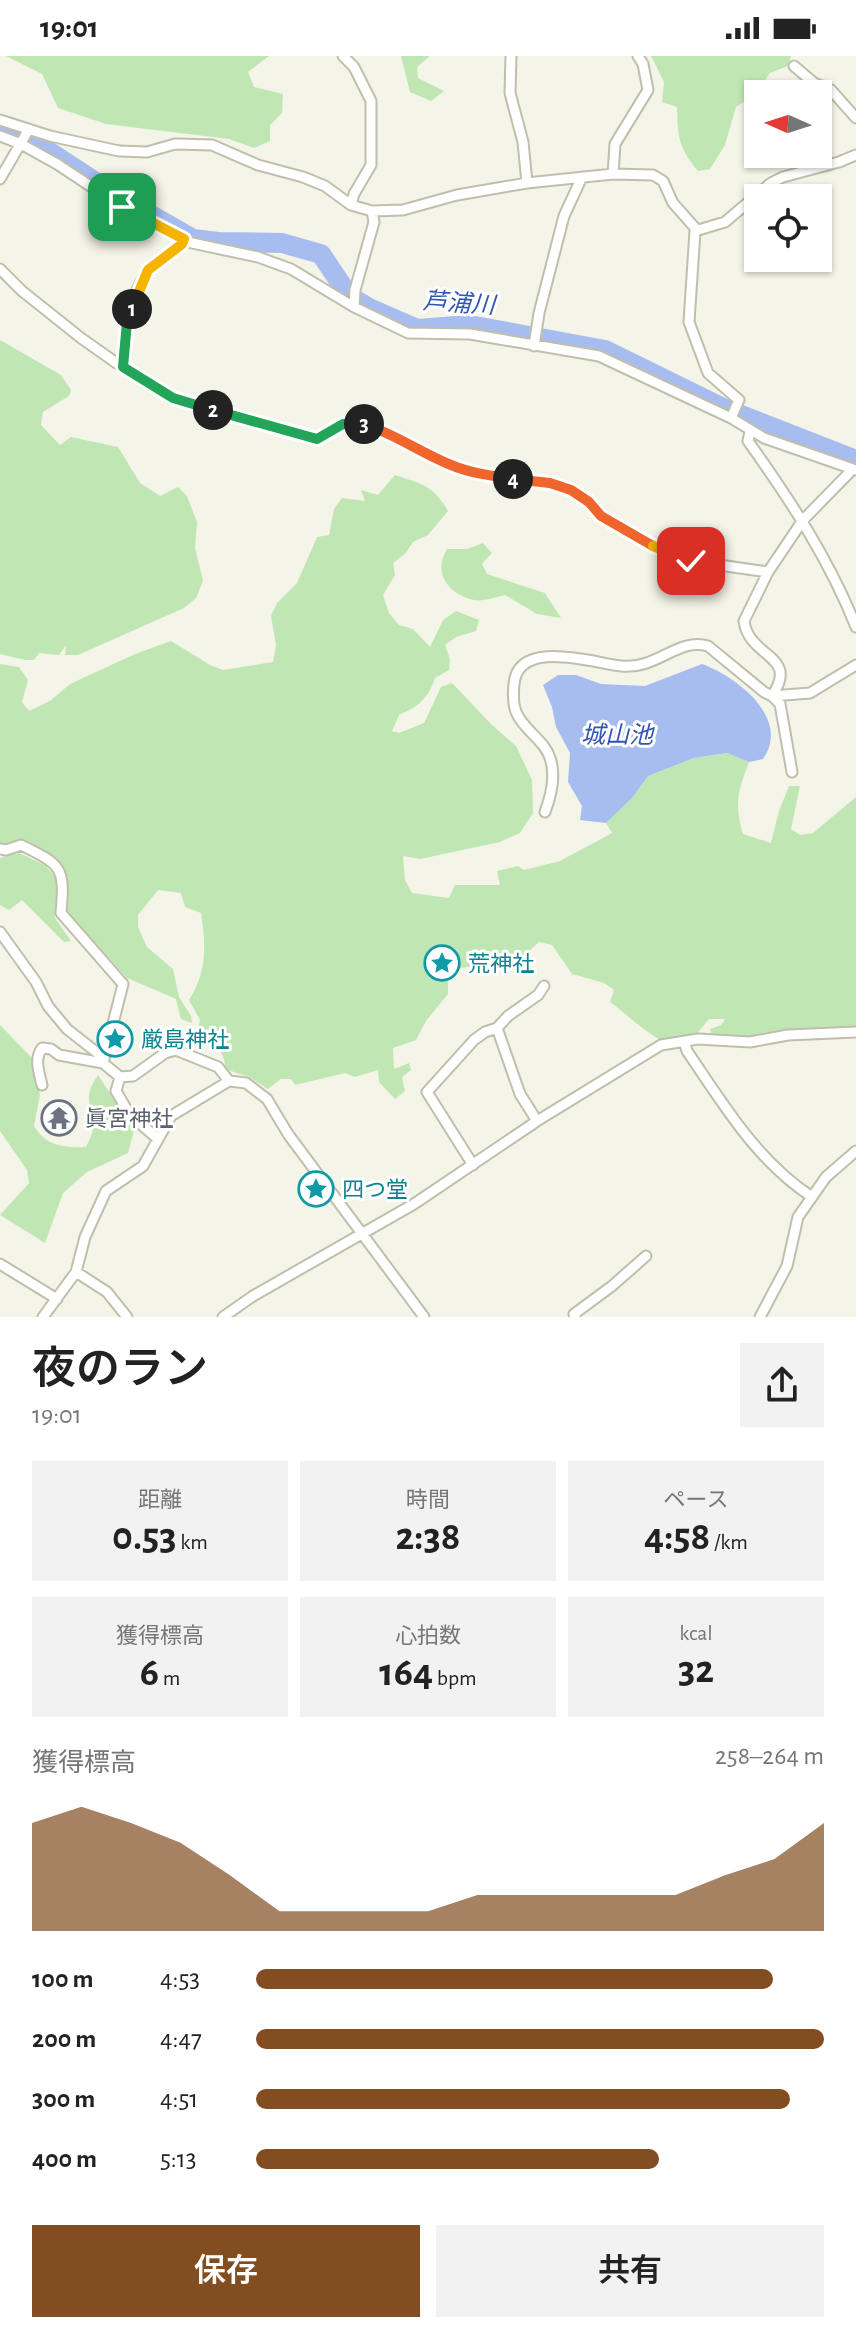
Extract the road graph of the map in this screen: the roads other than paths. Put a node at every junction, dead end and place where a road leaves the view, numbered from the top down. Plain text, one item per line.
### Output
1 (343, 56) edge
2 (511, 56) edge
3 (638, 56) edge
4 (794, 66) dead end
5 (856, 118) edge
6 (0, 120) edge
7 (29, 129) junction
8 (0, 136) edge
9 (21, 144) junction
10 (856, 155) edge
11 (613, 174) junction
12 (582, 177) junction
13 (0, 179) edge
14 (527, 183) junction
15 (351, 205) junction
16 (372, 211) junction
17 (697, 230) junction
18 (184, 239) junction
19 (0, 269) edge
20 (355, 302) junction
21 (535, 341) junction
22 (123, 367) junction
23 (733, 412) junction
24 (750, 432) junction
25 (854, 470) edge
26 (803, 520) junction
27 (768, 572) junction
28 (856, 627) edge
29 (856, 665) edge
30 (772, 696) junction
31 (792, 772) dead end
32 (545, 812) dead end
33 (0, 849) edge
34 (0, 932) edge
35 (544, 986) dead end
36 (497, 1028) junction
37 (856, 1032) edge
38 (684, 1041) junction
39 (103, 1063) junction
40 (120, 1077) junction
41 (229, 1081) junction
42 (42, 1085) dead end
43 (537, 1121) junction
44 (157, 1138) junction
45 (856, 1151) edge
46 (473, 1165) junction
47 (812, 1197) junction
48 (364, 1234) junction
49 (646, 1256) dead end
50 (0, 1264) edge
51 (76, 1272) junction
52 (57, 1299) junction
53 (43, 1317) edge
54 (127, 1317) edge
55 (223, 1317) edge
56 (424, 1317) edge
57 (575, 1317) edge
58 (760, 1317) edge

1 - 15 street
2 - 14 street
3 - 11 street
4 - 5 street
6 - 7 street
7 - 9 street
7 - 15 street
8 - 9 street
9 - 13 street
9 - 18 street
10 - 17 street
11 - 12 street
11 - 17 street
12 - 14 street
12 - 21 street
14 - 16 street
15 - 16 street
16 - 20 street
17 - 23 street
18 - 20 street
18 - 22 street
19 - 22 street
20 - 21 street
21 - 23 street
22 - 27 street
23 - 24 street
24 - 25 street
24 - 26 street
25 - 26 street
26 - 27 street
26 - 28 street
27 - 30 street
29 - 30 street
30 - 31 street
30 - 32 street
33 - 39 street
34 - 39 street
35 - 36 street
36 - 43 street
36 - 46 street
37 - 38 street
38 - 43 street
38 - 47 street
39 - 40 street
39 - 42 street
40 - 41 street
40 - 44 street
41 - 44 street
41 - 48 street
43 - 46 street
44 - 51 street
45 - 47 street
46 - 48 street
47 - 58 street
48 - 55 street
48 - 56 street
49 - 57 street
50 - 52 street
51 - 52 street
51 - 54 street
52 - 53 street

